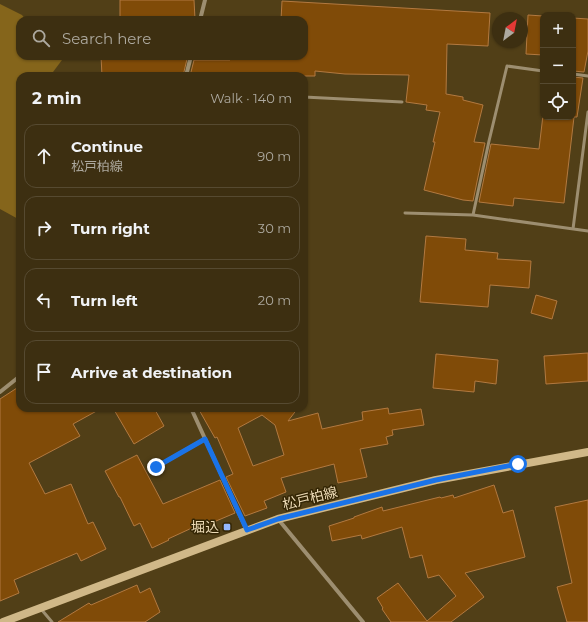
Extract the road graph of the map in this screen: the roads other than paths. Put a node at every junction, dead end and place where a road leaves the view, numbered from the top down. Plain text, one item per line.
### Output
1 (205, 0) edge
2 (201, 16) edge
3 (190, 60) edge
4 (540, 71) edge
5 (187, 72) edge
6 (576, 74) edge
7 (588, 76) edge
8 (308, 97) edge
9 (402, 102) dead end
10 (588, 112) edge
11 (405, 213) dead end
12 (473, 215) junction
13 (572, 229) junction
14 (588, 231) edge
15 (16, 379) edge
16 (0, 392) edge
17 (193, 412) edge
18 (205, 439) junction
19 (588, 452) edge
20 (156, 467) dead end
21 (278, 519) junction
22 (247, 530) junction
23 (41, 609) junction
24 (3, 622) edge
25 (52, 622) edge
26 (363, 622) edge

1 - 2 street
3 - 5 street
4 - 12 lane
6 - 7 lane
8 - 9 lane
10 - 13 lane
11 - 12 lane
12 - 13 lane
13 - 14 lane
15 - 16 street
17 - 18 street
18 - 20 street
18 - 22 street
19 - 21 main road, 松戸柏線
21 - 22 main road, 松戸柏線
21 - 26 street
22 - 23 main road, 松戸柏線
23 - 24 main road, 松戸柏線
23 - 25 lane

